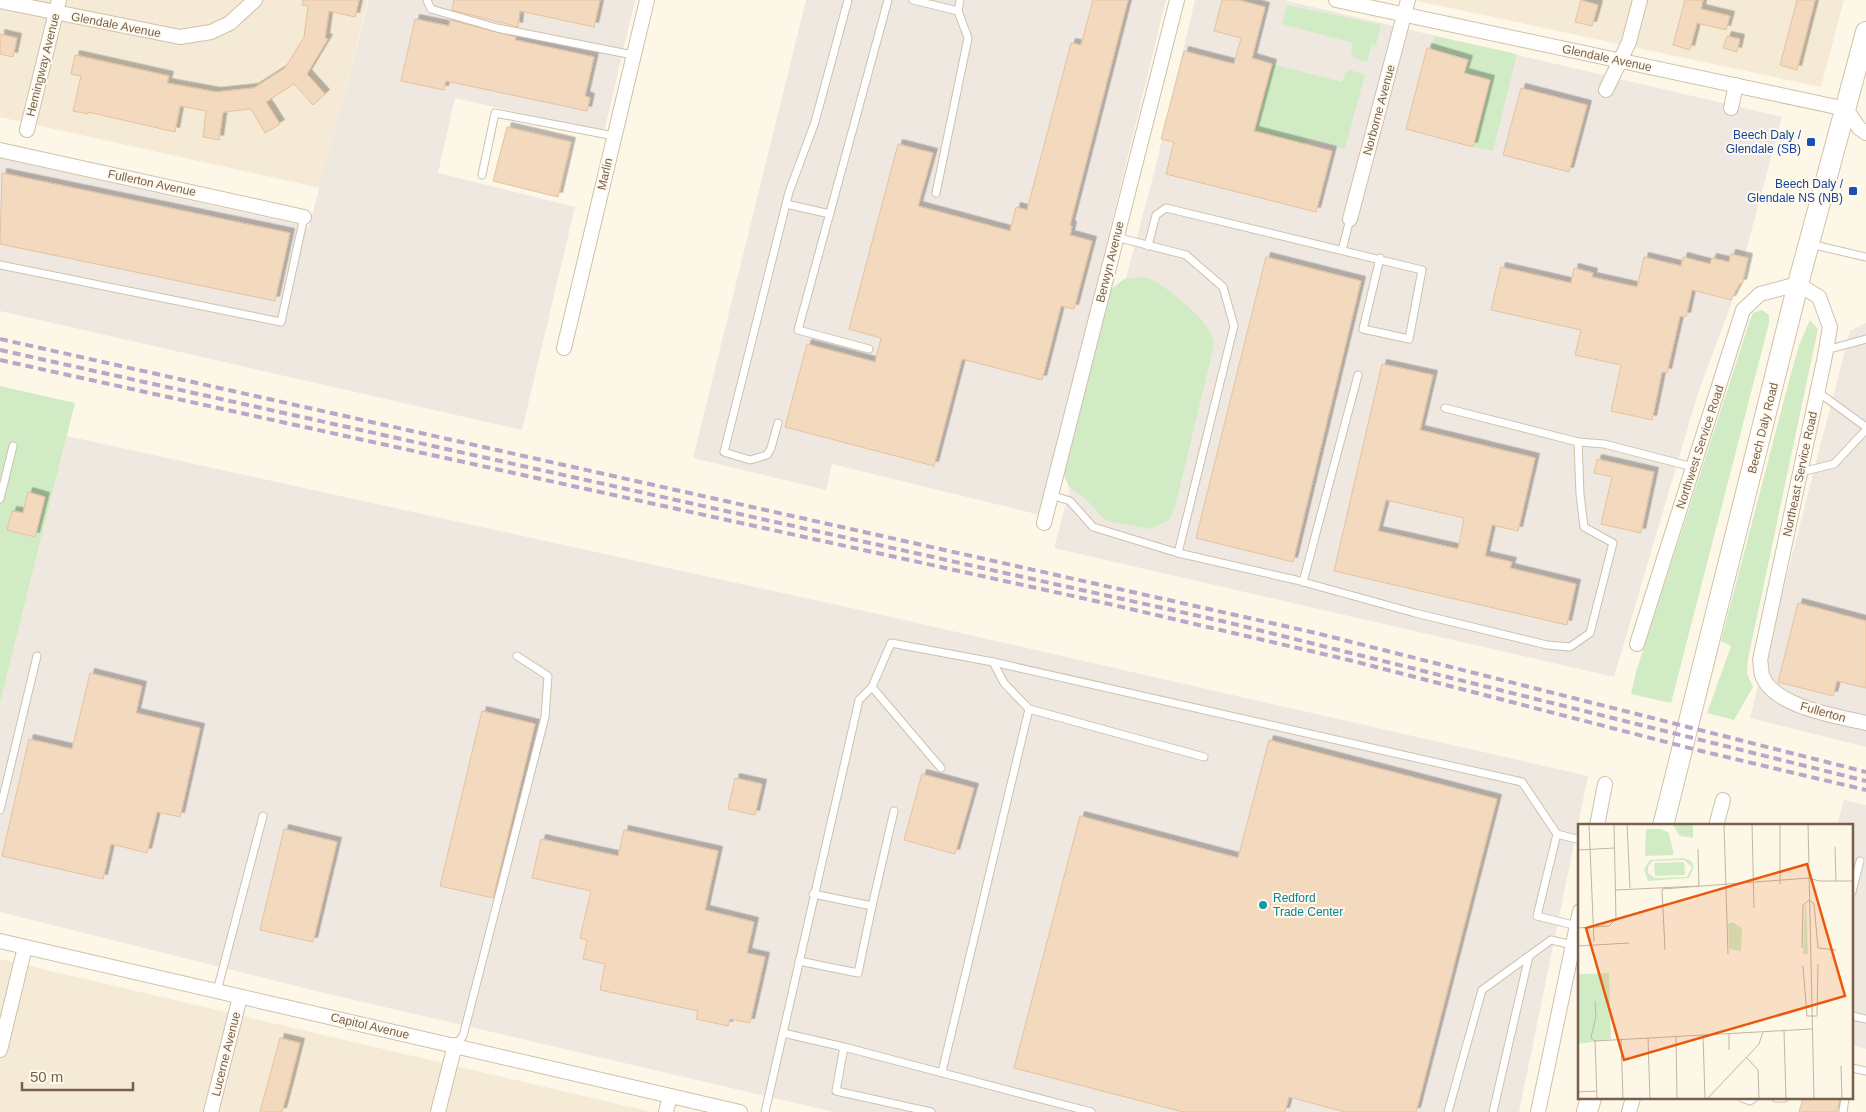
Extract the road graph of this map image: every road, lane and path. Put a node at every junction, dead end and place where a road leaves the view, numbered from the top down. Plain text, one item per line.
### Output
1 (255, 0) edge
2 (427, 0) edge
3 (647, 0) edge
4 (848, 0) edge
5 (888, 0) edge
6 (912, 0) edge
7 (960, 0) edge
8 (1177, 0) edge
9 (1336, 0) edge
10 (1408, 0) edge
11 (1640, 0) edge
12 (0, 1) edge
13 (57, 7) edge
14 (958, 10) junction
15 (1404, 15) junction
16 (1866, 32) edge
17 (634, 55) junction
18 (1620, 61) junction
19 (1736, 85) junction
20 (1606, 90) dead end
21 (1731, 108) dead end
22 (1846, 109) junction
23 (28, 130) dead end
24 (1866, 133) edge
25 (614, 136) junction
26 (0, 150) edge
27 (482, 174) dead end
28 (936, 193) dead end
29 (786, 204) junction
30 (830, 214) junction
31 (304, 217) joint
32 (1350, 219) joint
33 (1116, 237) junction
34 (1810, 244) junction
35 (1148, 246) junction
36 (1342, 250) junction
37 (1866, 257) edge
38 (1380, 258) junction
39 (0, 265) edge
40 (1798, 284) junction
41 (1866, 339) edge
42 (564, 348) dead end
43 (869, 349) dead end
44 (1826, 350) junction
45 (1358, 375) dead end
46 (1818, 392) junction
47 (1445, 408) dead end
48 (778, 423) dead end
49 (1866, 428) edge
50 (1578, 442) junction
51 (13, 446) dead end
52 (1693, 467) junction
53 (1801, 472) junction
54 (1051, 495) junction
55 (0, 499) edge
56 (1044, 523) dead end
57 (1178, 553) junction
58 (1303, 582) junction
59 (1637, 644) dead end
60 (37, 656) dead end
61 (517, 656) dead end
62 (993, 662) junction
63 (1762, 675) joint
64 (872, 687) junction
65 (1030, 709) junction
66 (1866, 723) edge
67 (1204, 757) dead end
68 (941, 768) dead end
69 (1605, 784) dead end
70 (1724, 800) dead end
71 (0, 810) edge
72 (894, 811) dead end
73 (263, 816) dead end
74 (1597, 824) edge
75 (1663, 824) edge
76 (1717, 824) edge
77 (1557, 834) junction
78 (1578, 839) edge
79 (1860, 861) dead end
80 (1854, 884) edge
81 (813, 894) junction
82 (872, 906) junction
83 (1578, 921) edge
84 (1577, 926) junction
85 (0, 941) edge
86 (1574, 945) junction
87 (25, 947) junction
88 (1528, 956) junction
89 (799, 961) junction
90 (217, 991) junction
91 (240, 997) junction
92 (783, 1033) junction
93 (455, 1045) junction
94 (844, 1047) junction
95 (0, 1050) edge
96 (942, 1072) junction
97 (670, 1096) junction
98 (211, 1112) edge
99 (438, 1112) edge
100 (666, 1112) edge
101 (740, 1112) edge
102 (765, 1112) edge
103 (931, 1112) edge
104 (1091, 1112) edge
105 (1448, 1112) edge
106 (1493, 1112) edge
107 (1538, 1112) edge

1 - 13 street, Glendale Avenue
2 - 17 lane
3 - 17 street, Marlin
4 - 29 lane
5 - 30 lane
6 - 14 lane
7 - 14 lane
8 - 33 street, Berwyn Avenue
9 - 15 street, Glendale Avenue
10 - 15 street, Norborne Avenue
11 - 18 street
12 - 13 street, Glendale Avenue
13 - 23 street, Hemingway Avenue
14 - 28 lane
15 - 18 street, Glendale Avenue
15 - 32 street, Norborne Avenue
16 - 22 main road, Beech Daly Road
17 - 25 street, Marlin
18 - 19 street, Glendale Avenue
18 - 20 street
19 - 21 street
19 - 22 street, Glendale Avenue
22 - 24 street
22 - 34 main road, Beech Daly Road
25 - 27 lane
25 - 42 street, Marlin
26 - 31 street, Fullerton Avenue
29 - 30 lane
29 - 48 lane
30 - 43 lane
31 - 39 lane
32 - 36 lane
33 - 35 lane
33 - 54 street, Berwyn Avenue
34 - 37 lane
34 - 40 main road, Beech Daly Road
35 - 36 lane
35 - 57 lane
36 - 38 lane
38 - 38 lane
40 - 44 street, Northeast Service Road
40 - 52 street, Northwest Service Road
40 - 75 main road, Beech Daly Road
41 - 44 lane
44 - 46 street, Northeast Service Road
45 - 58 lane
46 - 49 lane
46 - 53 street, Northeast Service Road
47 - 50 lane
49 - 53 lane
50 - 52 lane
50 - 58 lane
51 - 55 lane
52 - 59 street, Northwest Service Road
53 - 63 street, Northeast Service Road
54 - 56 street, Berwyn Avenue
54 - 57 lane
57 - 58 lane
60 - 71 lane
61 - 93 lane
62 - 64 lane
62 - 65 lane
62 - 77 lane
63 - 66 street, Fullerton
64 - 68 lane
64 - 81 lane
65 - 67 lane
65 - 96 lane
69 - 74 street
70 - 76 street
72 - 82 lane
73 - 90 lane
77 - 78 lane
77 - 84 lane
79 - 80 lane
81 - 82 lane
81 - 89 lane
82 - 89 lane
83 - 84 street
84 - 86 street
85 - 87 street, Capitol Avenue
86 - 88 lane
86 - 107 street
87 - 90 street, Capitol Avenue
87 - 95 street
88 - 105 lane
88 - 106 lane
89 - 92 lane
90 - 91 street, Capitol Avenue
91 - 93 street, Capitol Avenue
91 - 98 street, Lucerne Avenue
92 - 94 lane
92 - 102 lane
93 - 97 street, Capitol Avenue
93 - 99 street
94 - 96 lane
94 - 103 lane
96 - 104 lane
97 - 100 street
97 - 101 street, Capitol Avenue

